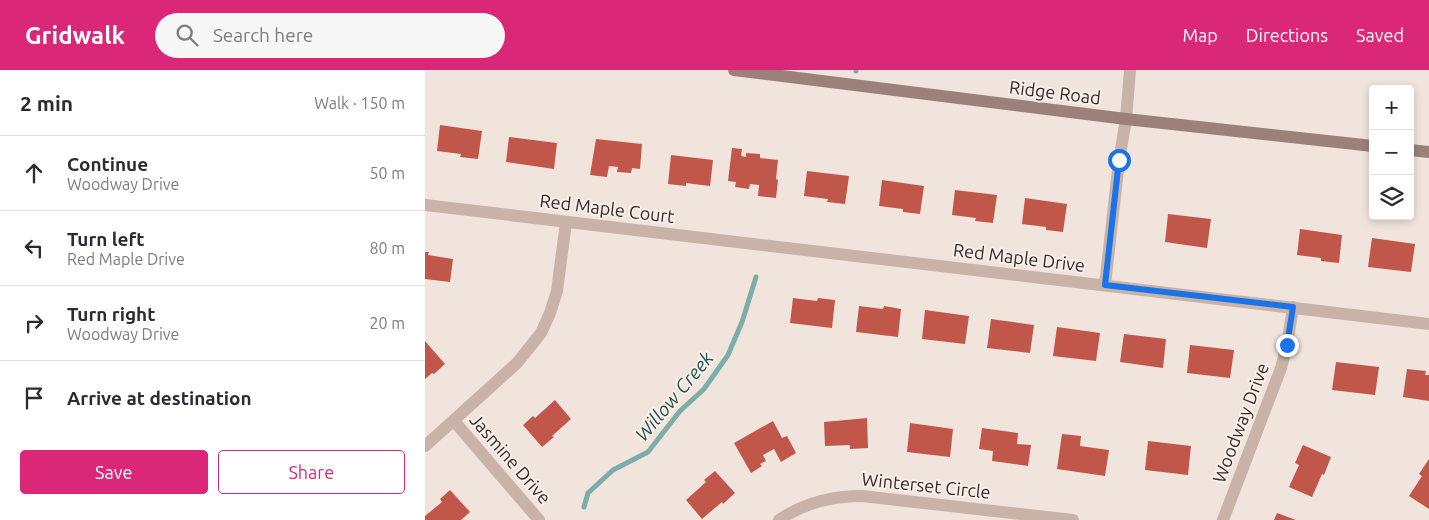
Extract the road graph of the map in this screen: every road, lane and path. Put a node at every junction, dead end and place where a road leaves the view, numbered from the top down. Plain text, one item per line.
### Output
1 (734, 70) edge
2 (1130, 70) edge
3 (1126, 119) junction
4 (1369, 146) edge
5 (1414, 150) edge
6 (1429, 152) edge
7 (425, 205) edge
8 (566, 222) junction
9 (785, 248) joint
10 (1105, 285) junction
11 (1293, 307) junction
12 (1429, 324) edge
13 (454, 421) junction
14 (425, 446) edge
15 (976, 514) edge
16 (539, 520) edge
17 (779, 520) edge
18 (1073, 520) edge
19 (1223, 520) edge

1 - 3 street, Ridge Road
2 - 3 street
3 - 4 street, Ridge Road
3 - 10 street
5 - 6 street
7 - 8 street, Red Maple Court
8 - 9 street, Red Maple Court
8 - 13 street
9 - 10 street, Red Maple Drive
10 - 11 street, Red Maple Drive
11 - 12 street, Red Maple Drive
11 - 19 street, Woodway Drive
13 - 14 street
13 - 16 street, Jasmine Drive
15 - 17 street, Winterset Circle
15 - 18 street, Winterset Circle

